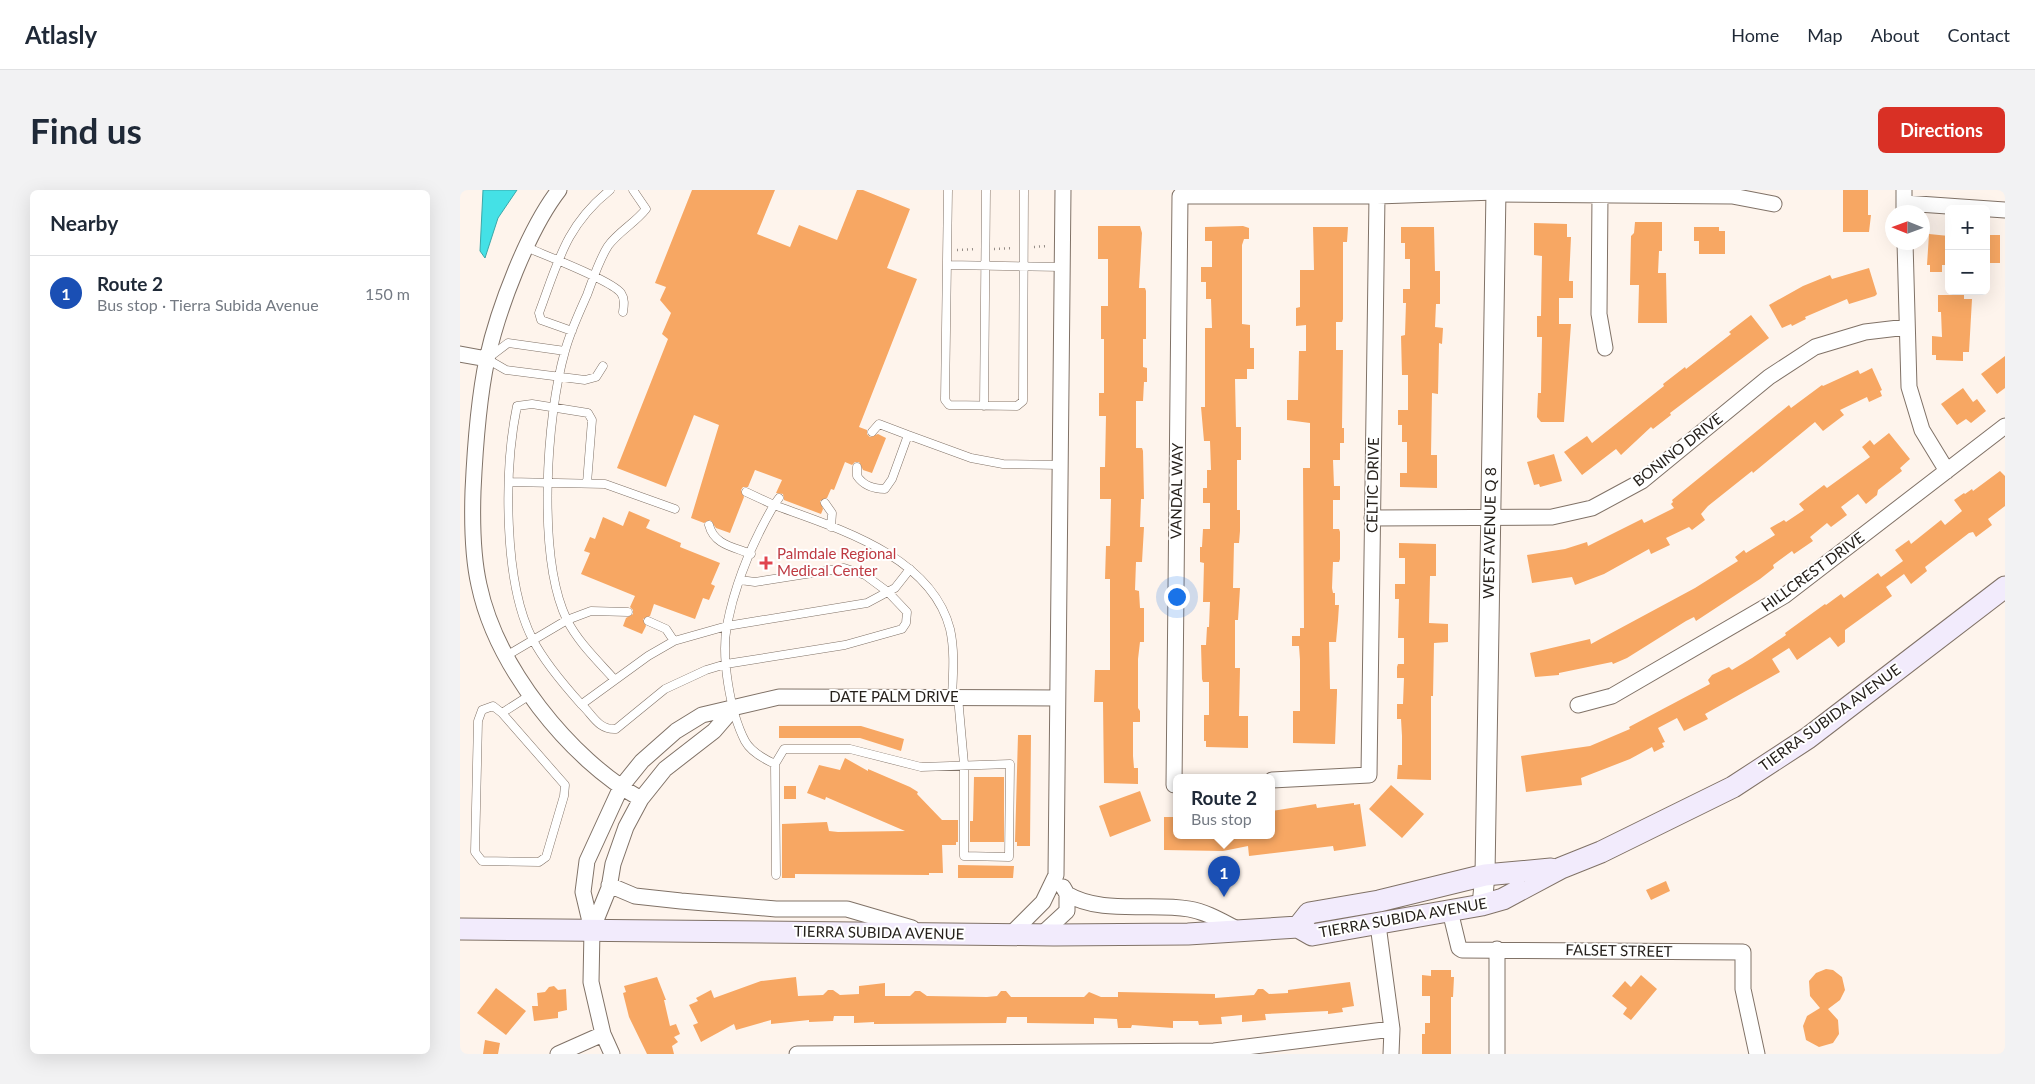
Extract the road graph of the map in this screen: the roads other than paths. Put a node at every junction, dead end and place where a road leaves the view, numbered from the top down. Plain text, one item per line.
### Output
1 (560, 190) edge
2 (610, 190) edge
3 (634, 190) edge
4 (948, 190) edge
5 (986, 190) edge
6 (1024, 190) edge
7 (1063, 190) edge
8 (1496, 192) edge
9 (1600, 195) junction
10 (1376, 196) junction
11 (1904, 202) edge
12 (1774, 204) dead end
13 (2005, 210) edge
14 (526, 247) junction
15 (1905, 250) edge
16 (558, 261) junction
17 (948, 265) junction
18 (986, 266) junction
19 (1023, 267) junction
20 (1062, 267) junction
21 (594, 277) junction
22 (623, 312) dead end
23 (1907, 327) junction
24 (572, 331) junction
25 (1605, 348) dead end
26 (565, 351) junction
27 (460, 354) edge
28 (487, 359) junction
29 (603, 366) dead end
30 (560, 378) junction
31 (984, 406) junction
32 (555, 408) junction
33 (2005, 426) edge
34 (872, 432) dead end
35 (908, 435) junction
36 (1060, 465) junction
37 (857, 467) dead end
38 (1947, 471) junction
39 (509, 482) junction
40 (549, 482) junction
41 (587, 483) junction
42 (746, 492) dead end
43 (779, 498) dead end
44 (825, 503) dead end
45 (774, 505) junction
46 (675, 508) dead end
47 (1490, 516) junction
48 (1372, 518) junction
49 (709, 525) dead end
50 (831, 526) junction
51 (751, 554) junction
52 (910, 569) junction
53 (740, 580) junction
54 (2005, 587) edge
55 (888, 592) junction
56 (628, 612) dead end
57 (567, 620) junction
58 (648, 621) dead end
59 (727, 626) junction
60 (533, 639) junction
61 (674, 641) junction
62 (506, 656) junction
63 (726, 664) junction
64 (614, 679) junction
65 (530, 695) junction
66 (955, 697) junction
67 (1057, 698) junction
68 (582, 704) junction
69 (1578, 705) dead end
70 (733, 709) junction
71 (502, 713) junction
72 (775, 764) junction
73 (964, 764) junction
74 (1175, 774) edge
75 (1275, 780) edge
76 (621, 787) junction
77 (641, 799) junction
78 (1561, 868) junction
79 (776, 875) dead end
80 (1056, 875) junction
81 (1485, 875) junction
82 (609, 885) junction
83 (1067, 894) junction
84 (1482, 905) junction
85 (1450, 911) junction
86 (1378, 924) junction
87 (1298, 927) junction
88 (460, 929) edge
89 (592, 930) junction
90 (1243, 932) junction
91 (931, 934) junction
92 (1010, 935) junction
93 (1041, 935) junction
94 (1496, 949) junction
95 (1392, 1029) junction
96 (603, 1034) junction
97 (857, 1053) edge
98 (1214, 1053) edge
99 (558, 1054) edge
100 (612, 1054) edge
101 (797, 1054) edge
102 (1036, 1054) edge
103 (1391, 1054) edge
104 (1497, 1054) edge
105 (1757, 1054) edge

1 - 14 street
2 - 16 lane
3 - 21 lane
4 - 17 lane
5 - 18 lane
6 - 19 lane
7 - 20 street
8 - 9 street
8 - 10 street
8 - 47 street, WEST AVENUE Q 8
9 - 12 street
9 - 25 street
10 - 48 street, CELTIC DRIVE
10 - 74 street, VANDAL WAY
11 - 13 street
14 - 16 lane
14 - 28 street
15 - 23 street
16 - 21 lane
16 - 24 lane
17 - 18 lane
17 - 31 lane
18 - 19 lane
18 - 31 lane
19 - 20 lane
19 - 31 lane
20 - 36 street
21 - 22 lane
21 - 24 lane
23 - 38 street
23 - 47 street, BONINO DRIVE
24 - 26 lane
26 - 28 lane
26 - 30 lane
27 - 28 street
28 - 30 lane
28 - 62 street
29 - 30 lane
30 - 32 lane
32 - 39 lane
32 - 40 lane
32 - 41 lane
33 - 38 street, HILLCREST DRIVE
34 - 35 lane
35 - 36 lane
35 - 37 lane
36 - 67 street
38 - 69 street, HILLCREST DRIVE
39 - 40 lane
39 - 60 lane
40 - 41 lane
40 - 57 lane
41 - 46 lane
42 - 45 lane
43 - 45 lane
44 - 50 lane
45 - 50 lane
45 - 51 lane
47 - 48 street, BONINO DRIVE
47 - 81 street, WEST AVENUE Q 8
48 - 75 street, CELTIC DRIVE
49 - 51 lane
50 - 52 lane
51 - 53 lane
52 - 55 lane
52 - 66 lane
53 - 55 lane
53 - 59 lane
54 - 78 main road, TIERRA SUBIDA AVENUE
55 - 59 lane
55 - 63 lane
56 - 57 lane
57 - 60 lane
57 - 64 lane
58 - 61 lane
59 - 61 lane
59 - 63 lane
60 - 62 lane
60 - 68 lane
61 - 64 lane
62 - 65 street
63 - 68 lane
63 - 70 lane
64 - 68 lane
65 - 71 lane
65 - 76 street
66 - 67 street, DATE PALM DRIVE
66 - 70 street, DATE PALM DRIVE
66 - 73 lane
67 - 80 street
70 - 72 lane
70 - 76 street, DATE PALM DRIVE
70 - 77 street, DATE PALM DRIVE
71 - 71 lane
72 - 73 lane
72 - 79 lane
73 - 73 lane
76 - 77 street
76 - 89 street, DATE PALM DRIVE
77 - 82 street, DATE PALM DRIVE
78 - 81 main road, TIERRA SUBIDA AVENUE
78 - 84 main road, TIERRA SUBIDA AVENUE
80 - 83 street
80 - 92 street
81 - 84 street, WEST AVENUE Q 8
81 - 87 main road, TIERRA SUBIDA AVENUE
82 - 89 street, DATE PALM DRIVE
82 - 91 street
83 - 90 street
83 - 93 street
84 - 85 main road, TIERRA SUBIDA AVENUE
85 - 86 main road, TIERRA SUBIDA AVENUE
85 - 94 street
86 - 87 main road, TIERRA SUBIDA AVENUE
86 - 95 street
87 - 90 main road, TIERRA SUBIDA AVENUE
88 - 89 main road, TIERRA SUBIDA AVENUE
89 - 91 main road, TIERRA SUBIDA AVENUE
89 - 96 street, DATE PALM DRIVE
90 - 93 main road, TIERRA SUBIDA AVENUE
91 - 92 main road, TIERRA SUBIDA AVENUE
92 - 93 main road, TIERRA SUBIDA AVENUE
94 - 104 street
94 - 105 street, FALSET STREET
95 - 98 street
95 - 103 street
96 - 99 street
96 - 100 street, DATE PALM DRIVE
97 - 101 street
97 - 102 street
98 - 102 street

